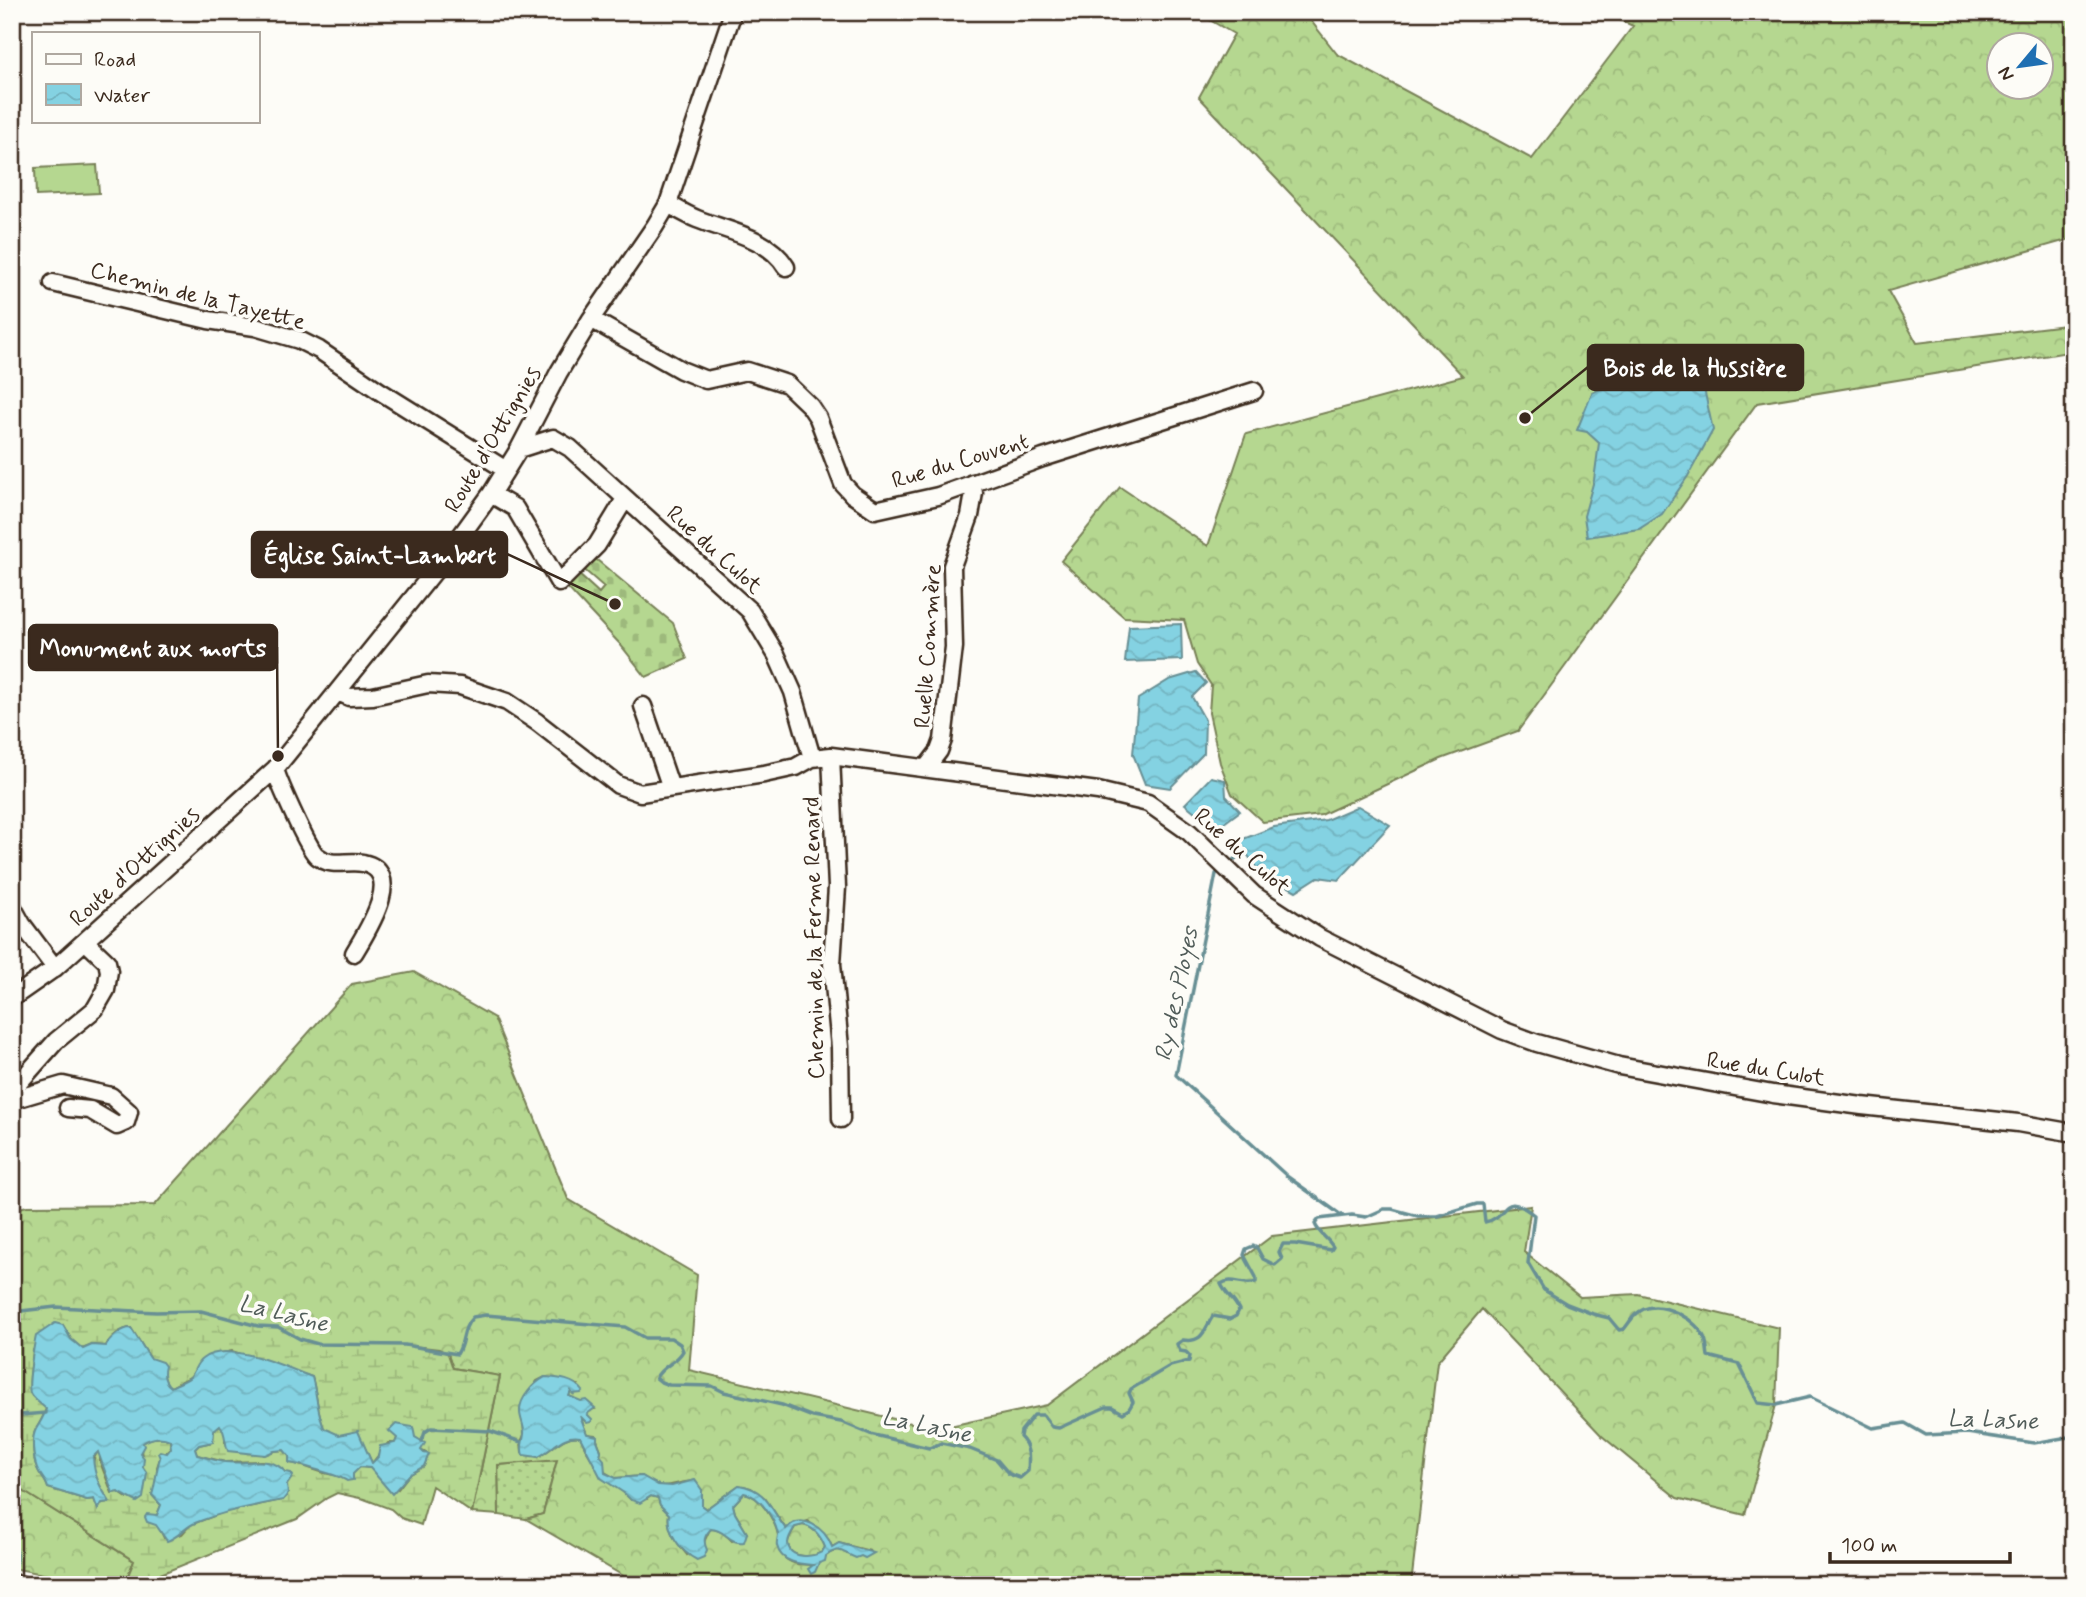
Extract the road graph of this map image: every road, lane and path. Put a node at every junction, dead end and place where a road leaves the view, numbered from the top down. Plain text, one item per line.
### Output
1 (733, 12) edge
2 (668, 204) junction
3 (786, 267) dead end
4 (53, 283) dead end
5 (591, 319) junction
6 (1254, 391) dead end
7 (533, 422) junction
8 (553, 438) junction
9 (519, 449) junction
10 (506, 470) junction
11 (972, 483) junction
12 (491, 494) junction
13 (625, 499) junction
14 (338, 692) junction
15 (643, 706) dead end
16 (831, 756) junction
17 (812, 758) junction
18 (926, 768) junction
19 (275, 769) junction
20 (671, 788) junction
21 (12, 906) edge
22 (85, 941) junction
23 (354, 953) dead end
24 (55, 968) junction
25 (12, 998) edge
26 (68, 1108) dead end
27 (841, 1118) dead end
28 (2074, 1133) edge
29 (12, 1583) edge
30 (22, 1585) edge

1 - 2 street, Route d'Ottignies
2 - 3 street
2 - 5 street, Route d'Ottignies
4 - 10 street, Chemin de la Tayette
5 - 7 street, Route d'Ottignies
5 - 11 street, Rue du Couvent
6 - 11 street, Rue du Couvent
7 - 8 street, Rue du Culot
7 - 9 street, Route d'Ottignies
8 - 9 street
8 - 13 street, Rue du Culot
9 - 10 street, Route d'Ottignies
10 - 12 street, Route d'Ottignies
11 - 18 street, Ruelle Commère
12 - 13 street
12 - 14 street, Route d'Ottignies
13 - 17 street, Rue du Culot
14 - 19 street, Route d'Ottignies
14 - 20 street
15 - 20 street
16 - 17 street, Rue du Culot
16 - 18 street, Rue du Culot
16 - 27 street, Chemin de la Ferme Renard
17 - 20 street
18 - 28 street, Rue du Culot
19 - 22 street, Route d'Ottignies
19 - 23 street
21 - 24 street
22 - 24 street, Route d'Ottignies
22 - 26 street
24 - 25 street, Route d'Ottignies
29 - 30 street

